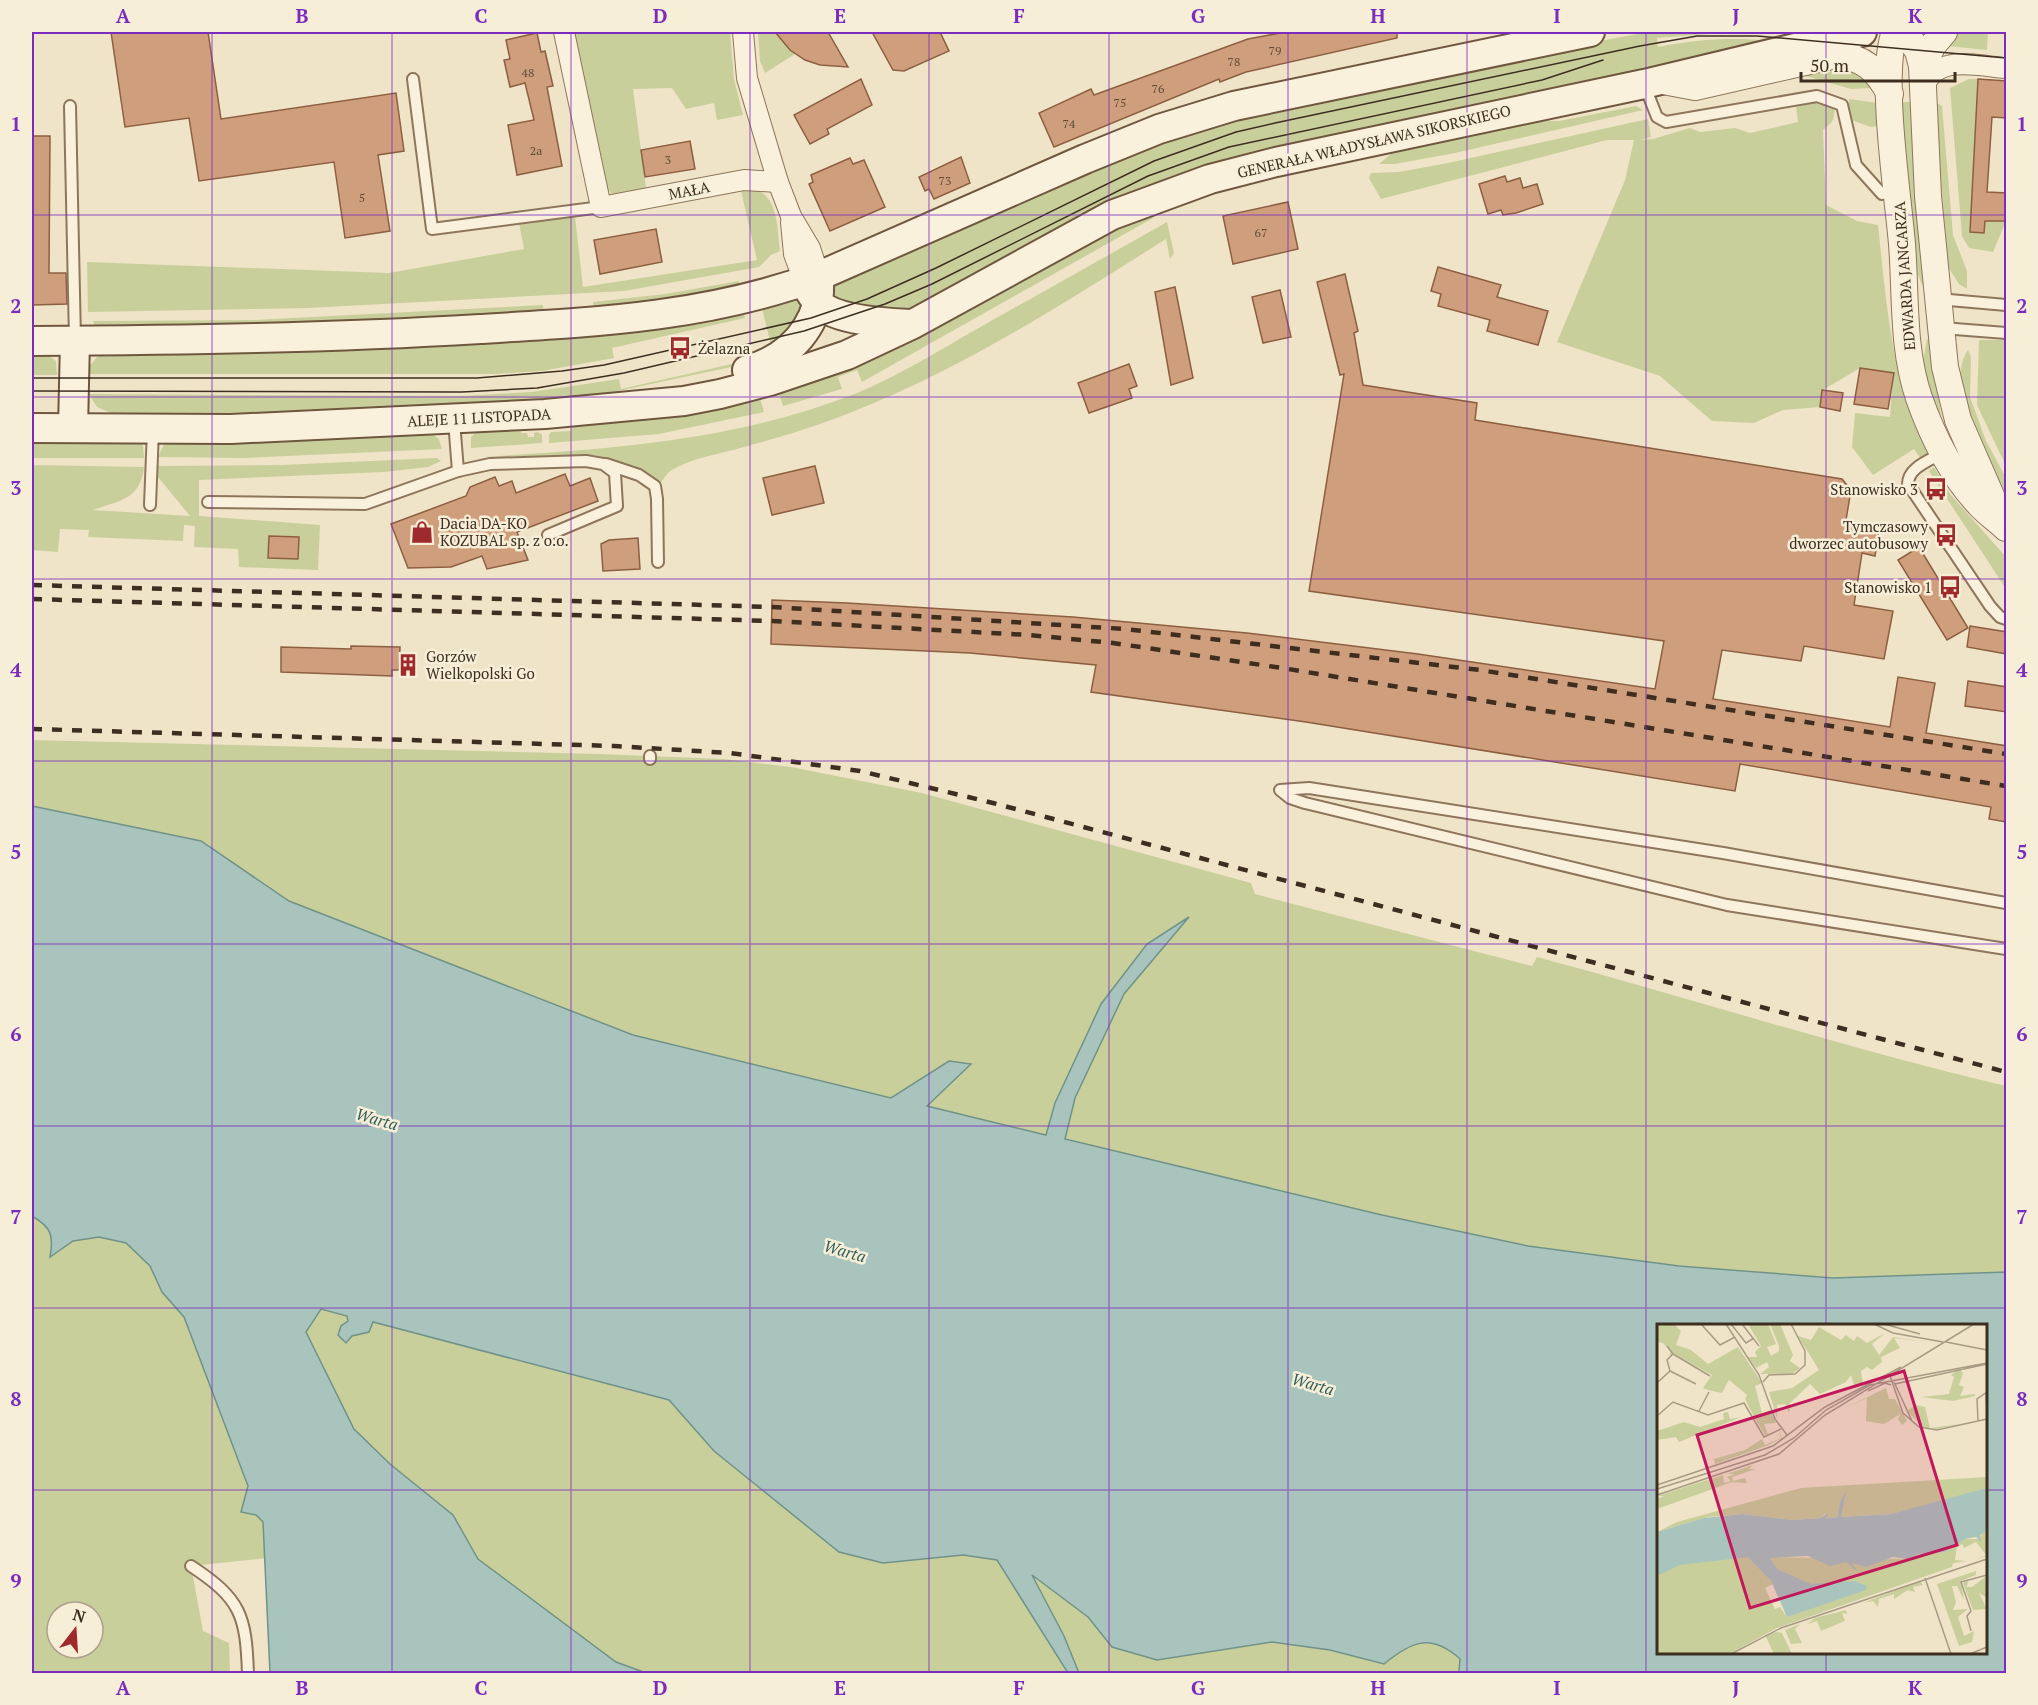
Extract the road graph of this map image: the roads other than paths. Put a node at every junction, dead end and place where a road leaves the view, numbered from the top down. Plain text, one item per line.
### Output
1 (564, 32) edge
2 (743, 32) edge
3 (1590, 32) edge
4 (1862, 32) edge
5 (1895, 32) edge
6 (1905, 32) edge
7 (1944, 32) edge
8 (2007, 68) edge
9 (1923, 78) junction
10 (413, 79) dead end
11 (1652, 82) junction
12 (1890, 94) junction
13 (70, 106) dead end
14 (778, 182) junction
15 (1882, 194) dead end
16 (601, 207) junction
17 (1904, 269) junction
18 (813, 287) junction
19 (2007, 305) edge
20 (1936, 313) junction
21 (913, 324) junction
22 (2007, 333) edge
23 (32, 341) edge
24 (75, 341) junction
25 (1910, 357) junction
26 (636, 404) junction
27 (454, 419) junction
28 (32, 428) edge
29 (73, 429) junction
30 (153, 429) junction
31 (1944, 452) junction
32 (603, 464) junction
33 (458, 471) junction
34 (208, 502) dead end
35 (150, 505) dead end
36 (2006, 528) edge
37 (548, 535) dead end
38 (658, 562) dead end
39 (2007, 620) edge
40 (2007, 903) edge
41 (2007, 949) edge
42 (191, 1566) dead end
43 (248, 1674) edge

1 - 16 street
2 - 14 street
3 - 18 main road
4 - 11 main road, GENERAŁA WŁADYSŁAWA SIKORSKIEGO
5 - 12 street, EDWARDA JANCARZA
6 - 9 street, EDWARDA JANCARZA
7 - 9 street
8 - 9 street
9 - 20 street, EDWARDA JANCARZA
10 - 16 lane
11 - 12 street
11 - 15 lane
11 - 21 main road, GENERAŁA WŁADYSŁAWA SIKORSKIEGO
12 - 17 street, EDWARDA JANCARZA
13 - 24 lane
14 - 16 street, MAŁA
14 - 18 street
17 - 20 street
17 - 25 street, EDWARDA JANCARZA
18 - 21 main road
18 - 24 main road
18 - 26 main road
19 - 20 lane
20 - 22 lane
20 - 25 street
20 - 36 street, EDWARDA JANCARZA
21 - 26 main road, ALEJE 11 LISTOPADA
23 - 24 main road
24 - 29 main road
25 - 31 street, EDWARDA JANCARZA
26 - 27 main road, ALEJE 11 LISTOPADA
27 - 30 main road, ALEJE 11 LISTOPADA
27 - 33 lane
28 - 29 main road, ALEJE 11 LISTOPADA
29 - 30 main road, ALEJE 11 LISTOPADA
30 - 35 lane
31 - 36 street, EDWARDA JANCARZA
31 - 39 lane
32 - 33 lane
32 - 37 lane
32 - 38 lane
33 - 34 lane
40 - 41 lane
42 - 43 lane

